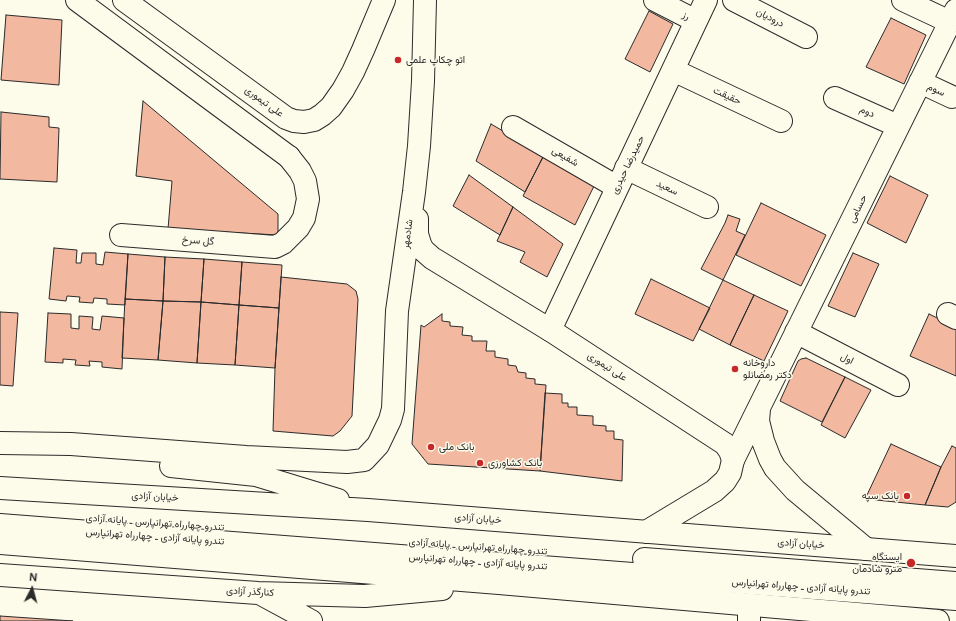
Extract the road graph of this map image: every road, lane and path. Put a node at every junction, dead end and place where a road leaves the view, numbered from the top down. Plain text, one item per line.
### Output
1 (77, 0) edge
2 (124, 0) edge
3 (384, 0) edge
4 (425, 0) edge
5 (655, 0) edge
6 (706, 0) edge
7 (734, 0) edge
8 (903, 0) edge
9 (953, 16) edge
10 (696, 21) junction
11 (806, 37) dead end
12 (673, 70) junction
13 (920, 82) junction
14 (952, 97) dead end
15 (835, 98) dead end
16 (782, 121) dead end
17 (898, 126) junction
18 (513, 127) dead end
19 (622, 178) junction
20 (414, 192) junction
21 (708, 207) dead end
22 (122, 235) dead end
23 (550, 330) junction
24 (796, 332) junction
25 (898, 385) dead end
26 (759, 408) junction
27 (0, 443) edge
28 (0, 447) edge
29 (733, 460) junction
30 (0, 488) edge
31 (368, 510) junction
32 (0, 511) edge
33 (0, 525) edge
34 (646, 532) junction
35 (0, 543) edge
36 (866, 549) junction
37 (954, 552) edge
38 (0, 575) edge
39 (499, 583) junction
40 (956, 583) edge
41 (258, 593) junction
42 (956, 599) edge
43 (749, 613) edge
44 (311, 621) edge
45 (938, 621) edge

1 - 22 main road, گل سرخ
2 - 3 main road, علی تیموری
4 - 20 main road, شادمهر
5 - 10 main road, رز
6 - 10 main road, حمیدرضا حیدری
7 - 11 main road, درودیان
8 - 9 main road
9 - 13 main road, حسامی
10 - 12 main road, حمیدرضا حیدری
12 - 16 main road, حقیقت
12 - 19 main road, حمیدرضا حیدری
13 - 14 main road, سوم
13 - 17 main road, حسامی
15 - 17 main road, دوم
17 - 24 main road, حسامی
18 - 19 main road, شفیعی
19 - 21 main road, سعید
19 - 23 main road, حمیدرضا حیدری
20 - 23 main road, علی تیموری
20 - 27 main road, شادمهر
23 - 29 main road, علی تیموری
24 - 25 main road, اول
24 - 26 main road, حسامی
26 - 29 main road, حسامی
26 - 36 main road, حسامی
28 - 31 main road
29 - 34 main road
30 - 31 main road, خیابان آزادی
31 - 34 main road, خیابان آزادی
32 - 40 main road, تندرو چهارراه تهرانپارس ـ پایانه آزادی
33 - 42 main road, تندرو پایانه آزادی ـ چهارراه تهرانپارس
34 - 36 main road, خیابان آزادی
35 - 39 main road
36 - 37 main road, خیابان آزادی
38 - 41 main road, کنارگذر آزادی
39 - 41 main road, کنارگذر آزادی
39 - 43 main road
41 - 44 main road
43 - 45 main road

